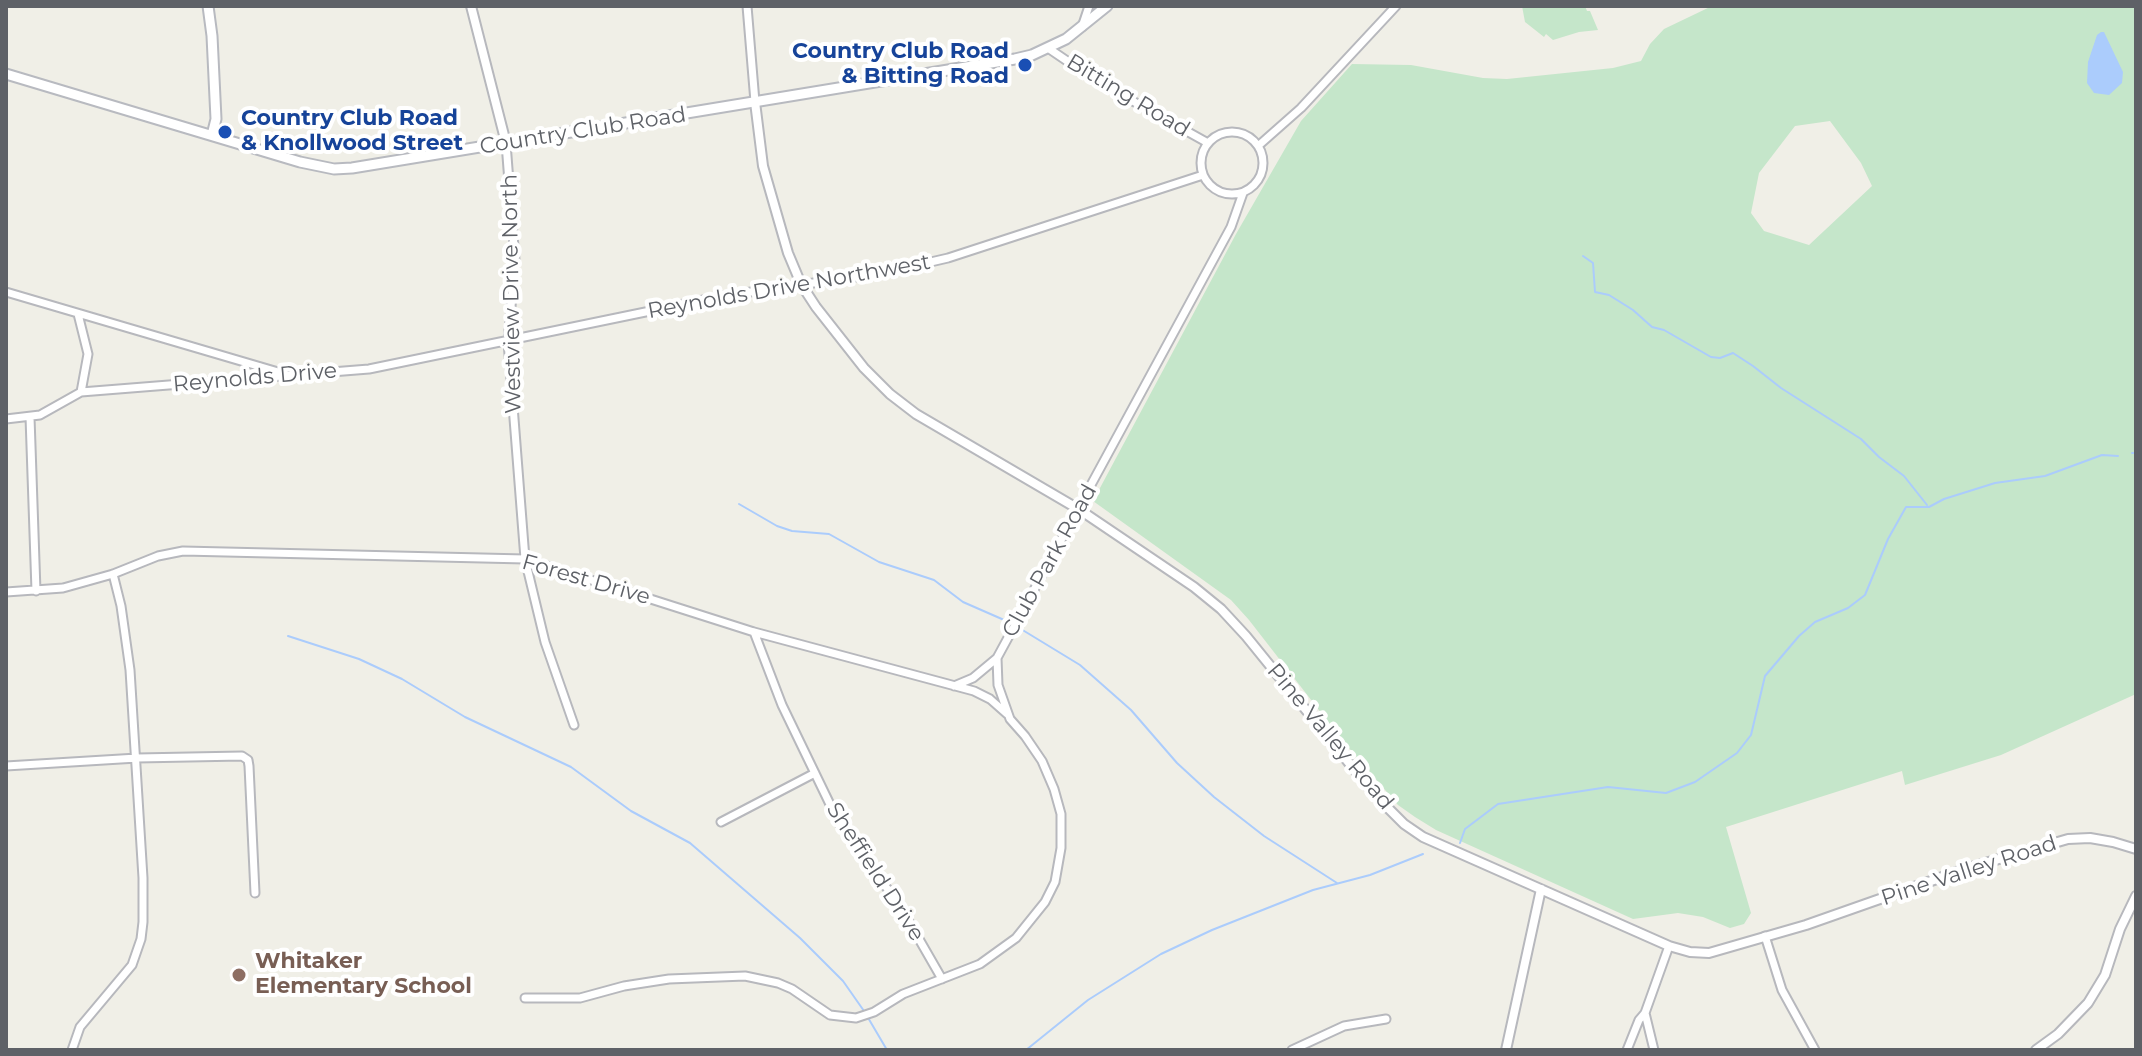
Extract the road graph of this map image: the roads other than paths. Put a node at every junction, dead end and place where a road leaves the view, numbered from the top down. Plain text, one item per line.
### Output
1 (208, 6) edge
2 (471, 6) edge
3 (747, 6) edge
4 (1089, 6) edge
5 (1107, 6) edge
6 (1396, 6) edge
7 (1082, 28) junction
8 (1048, 48) junction
9 (6, 74) edge
10 (755, 102) junction
11 (212, 135) junction
12 (506, 143) junction
13 (1208, 143) junction
14 (1258, 146) junction
15 (1203, 175) junction
16 (1243, 193) junction
17 (801, 284) junction
18 (6, 292) edge
19 (78, 314) junction
20 (508, 342) junction
21 (291, 376) junction
22 (81, 392) junction
23 (30, 417) junction
24 (6, 419) edge
25 (1080, 510) junction
26 (525, 559) junction
27 (113, 574) junction
28 (36, 591) junction
29 (6, 592) edge
30 (754, 632) junction
31 (997, 658) junction
32 (952, 687) junction
33 (1008, 715) junction
34 (574, 725) dead end
35 (137, 758) junction
36 (6, 766) edge
37 (815, 773) junction
38 (721, 822) dead end
39 (2136, 849) edge
40 (1541, 889) junction
41 (255, 893) dead end
42 (2136, 896) edge
43 (1765, 936) junction
44 (1669, 946) junction
45 (942, 979) junction
46 (525, 998) dead end
47 (1645, 1013) junction
48 (1386, 1019) dead end
49 (72, 1050) edge
50 (1292, 1050) edge
51 (1506, 1050) edge
52 (1627, 1050) edge
53 (1654, 1050) edge
54 (1815, 1050) edge
55 (2036, 1050) edge

1 - 11 main road
2 - 12 street
3 - 10 street
4 - 7 street, Bitting Road
5 - 7 main road, Country Club Road
6 - 14 street
7 - 8 main road, Country Club Road
8 - 10 main road, Country Club Road
8 - 13 street, Bitting Road
9 - 11 main road, Country Club Road
10 - 12 main road, Country Club Road
10 - 17 street, Pine Valley Road
11 - 12 main road, Country Club Road
12 - 20 street, Westview Drive North
13 - 14 street
13 - 15 street
14 - 16 street
15 - 16 street
15 - 17 street, Reynolds Drive Northwest
16 - 25 street, Club Park Road
17 - 20 street, Reynolds Drive Northwest
17 - 25 street, Pine Valley Road
18 - 19 street
19 - 21 street
19 - 22 street
20 - 21 street, Reynolds Drive
20 - 26 street, Westview Drive North
21 - 22 street, Reynolds Drive
22 - 23 street, Reynolds Drive
23 - 24 street, Reynolds Drive
23 - 28 street
25 - 31 street, Club Park Road
25 - 40 street, Pine Valley Road
26 - 27 street, Forest Drive
26 - 30 street, Forest Drive
26 - 34 street, Westview Drive North
27 - 28 street, Forest Drive
27 - 35 street
28 - 29 street, Forest Drive
30 - 32 street, Forest Drive
30 - 37 street, Sheffield Drive
31 - 32 street
31 - 33 street, Club Park Road
32 - 33 street, Forest Drive
33 - 45 street, Club Park Road
35 - 36 street
35 - 41 street
35 - 49 street
37 - 38 street
37 - 45 street, Sheffield Drive
39 - 43 street, Pine Valley Road
40 - 44 street, Pine Valley Road
40 - 51 street
42 - 55 street
43 - 44 street, Pine Valley Road
43 - 54 street
44 - 47 street
45 - 46 street, Club Park Road
47 - 52 street
47 - 53 street
48 - 50 street

